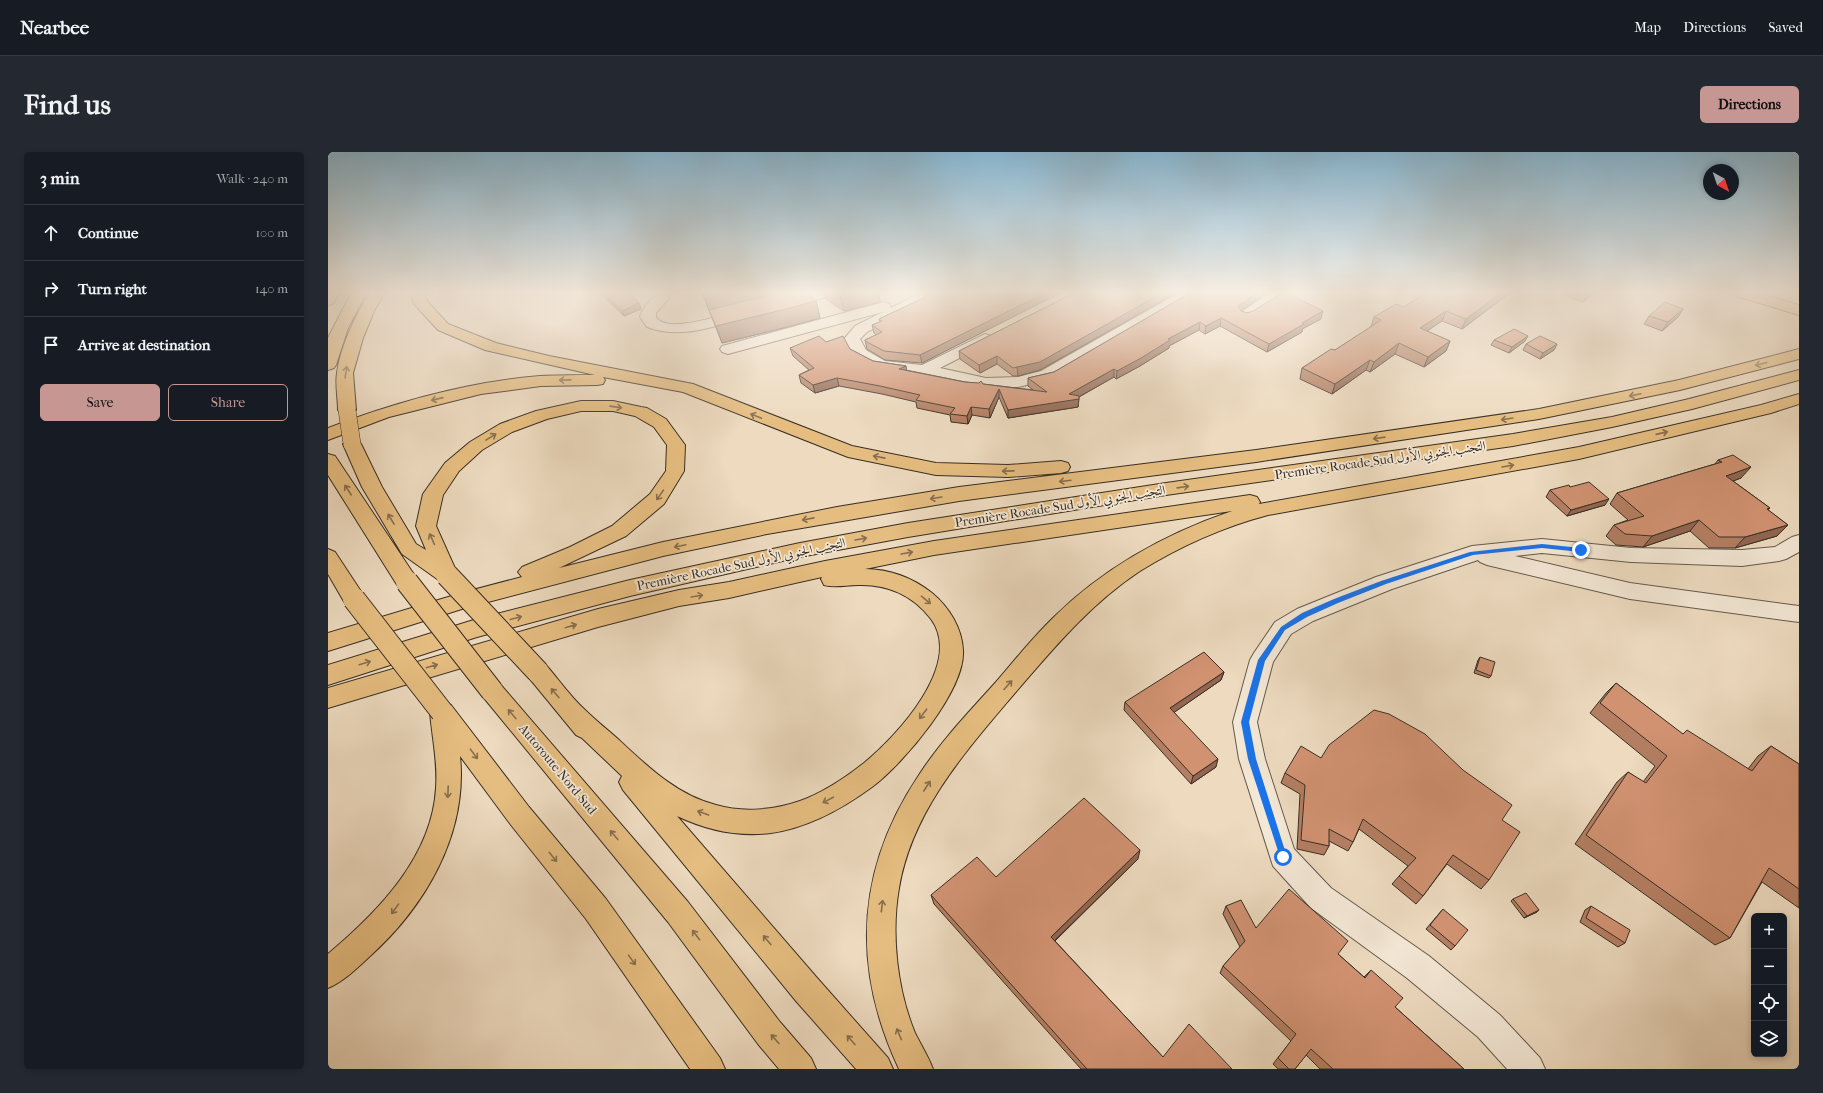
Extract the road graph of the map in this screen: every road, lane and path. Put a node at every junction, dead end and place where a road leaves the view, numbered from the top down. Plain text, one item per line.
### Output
1 (337, 336) edge
2 (357, 336) edge
3 (464, 336) edge
4 (776, 336) edge
5 (855, 336) edge
6 (992, 336) edge
7 (1115, 336) edge
8 (728, 349) dead end
9 (1799, 354) edge
10 (328, 365) edge
11 (924, 370) junction
12 (1799, 375) edge
13 (688, 388) junction
14 (1799, 399) edge
15 (328, 434) edge
16 (1256, 456) junction
17 (328, 460) edge
18 (1469, 473) junction
19 (1799, 542) edge
20 (1472, 553) junction
21 (328, 557) edge
22 (447, 575) junction
23 (767, 583) junction
24 (465, 600) junction
25 (1799, 614) edge
26 (328, 642) edge
27 (328, 675) edge
28 (353, 690) junction
29 (328, 698) edge
30 (328, 702) edge
31 (442, 712) junction
32 (575, 716) junction
33 (328, 973) edge
34 (709, 1069) edge
35 (800, 1069) edge
36 (877, 1069) edge
37 (917, 1069) edge
38 (1530, 1069) edge

1 - 10 main road
22 -> 2 main road, bridge
3 - 13 main road
4 - 8 street
5 - 11 street
6 - 11 street
7 - 11 street
9 -> 16 main road, Première Rocade Sud التجنب الجنوبي الأول
27 -> 12 main road, Première Rocade Sud التجنب الجنوبي الأول
13 -> 15 main road
16 -> 13 main road
18 -> 14 main road
16 -> 24 main road, Première Rocade Sud التجنب الجنوبي الأول
35 -> 17 main road, Autoroute Nord-Sud, bridge
23 -> 18 main road
37 -> 18 main road
19 - 20 street
20 - 25 street
20 - 38 street
21 - 31 main road, bridge
22 -> 24 main road
32 -> 22 main road, bridge
28 -> 23 main road
23 -> 32 main road
24 - 26 main road, Première Rocade Sud التجنب الجنوبي الأول
28 - 29 main road
28 - 30 main road
31 -> 33 main road
31 -> 34 main road
36 -> 32 main road

